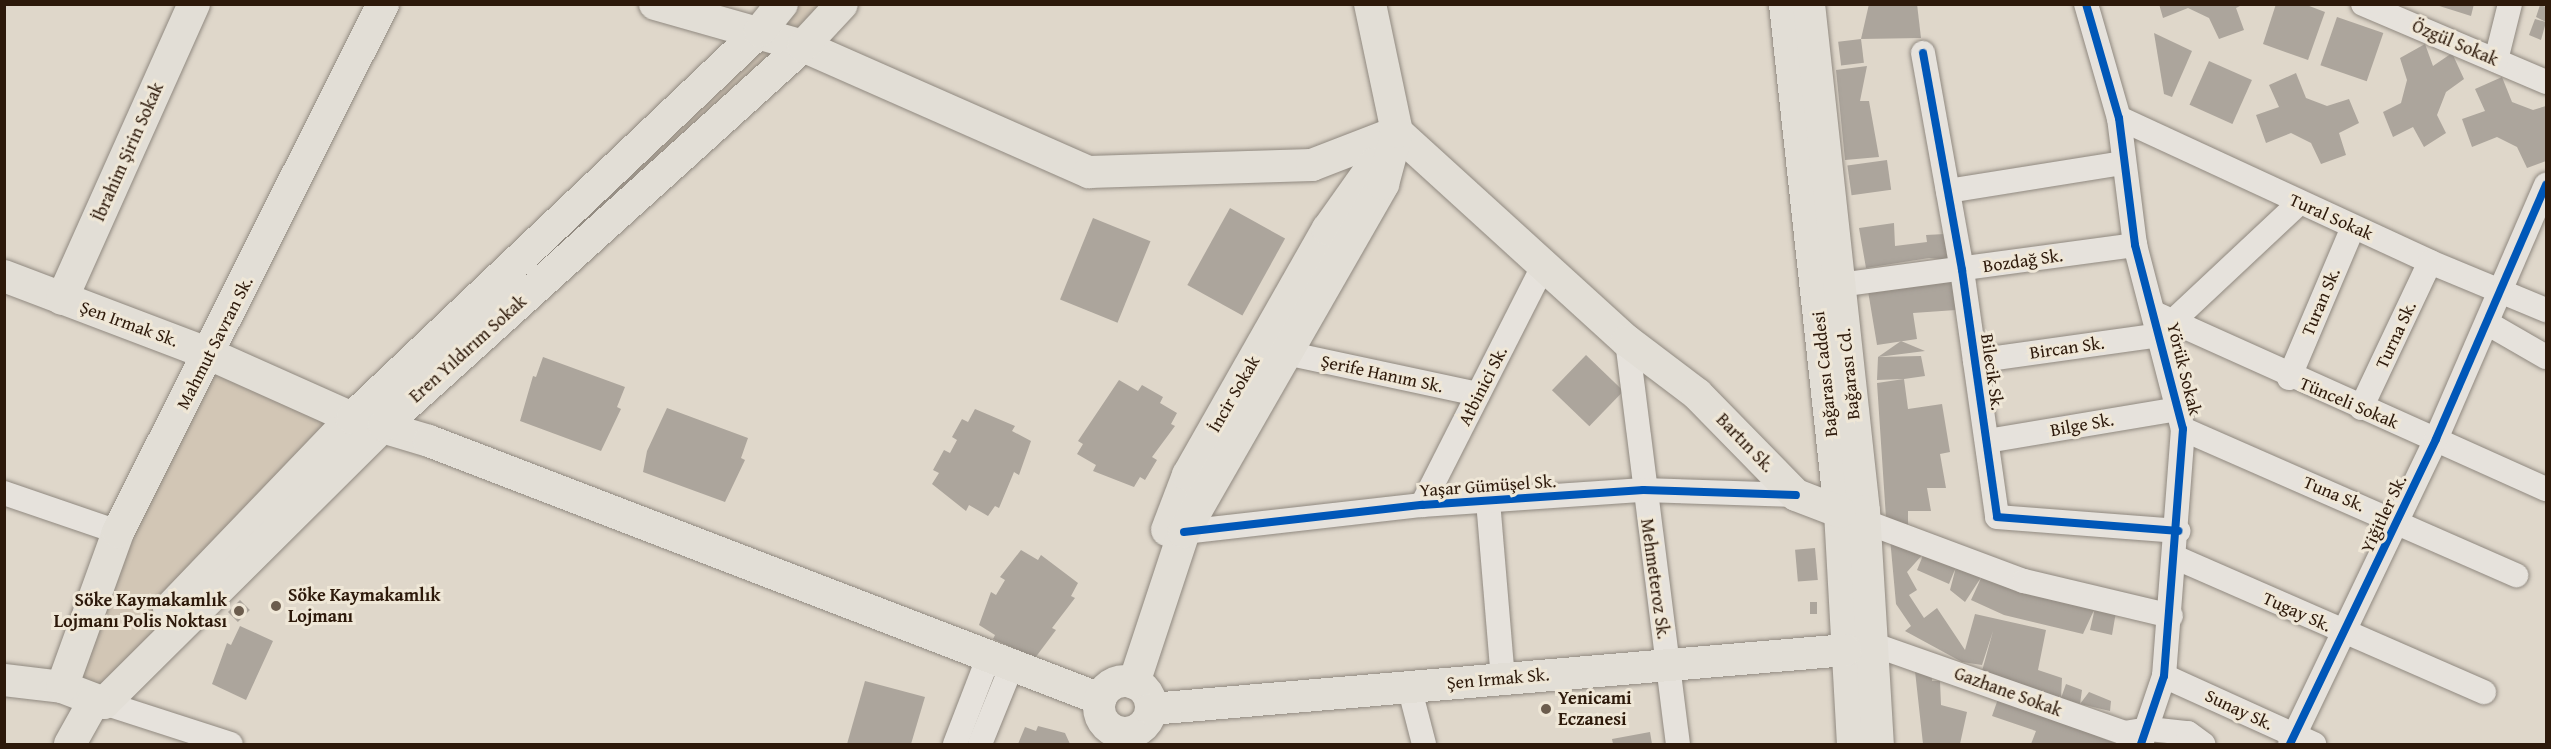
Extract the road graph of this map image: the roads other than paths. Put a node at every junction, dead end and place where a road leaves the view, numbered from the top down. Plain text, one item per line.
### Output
1 (194, 4) edge
2 (383, 4) edge
3 (655, 4) edge
4 (782, 4) edge
5 (842, 4) edge
6 (1370, 4) edge
7 (1785, 4) edge
8 (1809, 4) edge
9 (2086, 4) edge
10 (2363, 4) edge
11 (2510, 4) edge
12 (760, 31) junction
13 (803, 46) junction
14 (1923, 53) dead end
15 (2496, 60) junction
16 (2547, 82) edge
17 (2119, 118) junction
18 (1397, 132) junction
19 (2122, 163) junction
20 (2547, 184) edge
21 (1948, 190) junction
22 (2299, 203) junction
23 (2353, 227) junction
24 (2135, 245) junction
25 (2430, 262) junction
26 (1543, 266) junction
27 (1962, 270) junction
28 (4, 276) edge
29 (1839, 285) junction
30 (2500, 293) junction
31 (62, 299) junction
32 (2547, 310) edge
33 (2487, 323) junction
34 (2162, 324) junction
35 (1627, 341) junction
36 (1286, 353) junction
37 (209, 354) junction
38 (2547, 357) edge
39 (1975, 361) junction
40 (2289, 378) junction
41 (1478, 394) junction
42 (2361, 408) junction
43 (352, 418) junction
44 (2181, 419) junction
45 (384, 425) junction
46 (2436, 440) junction
47 (1987, 441) junction
48 (2547, 489) edge
49 (1643, 490) junction
50 (4, 493) edge
51 (1796, 495) junction
52 (1488, 501) junction
53 (1422, 505) junction
54 (1852, 516) junction
55 (2398, 521) junction
56 (2178, 531) junction
57 (118, 532) junction
58 (1184, 532) junction
59 (2177, 558) junction
60 (2516, 575) dead end
61 (2171, 616) junction
62 (2343, 634) junction
63 (1857, 646) junction
64 (1001, 661) junction
65 (1666, 664) junction
66 (2164, 676) junction
67 (1503, 678) junction
68 (4, 680) edge
69 (1130, 682) junction
70 (1409, 686) junction
71 (2484, 692) dead end
72 (86, 697) junction
73 (1100, 699) junction
74 (1151, 709) junction
75 (2145, 737) edge
76 (1125, 739) edge
77 (2299, 741) edge
78 (70, 744) edge
79 (231, 744) edge
80 (955, 744) edge
81 (980, 744) edge
82 (1424, 744) edge
83 (1678, 744) edge
84 (1853, 744) edge
85 (1878, 744) edge
86 (2203, 744) edge

1 - 31 main road, İbrahim Şirin Sokak
2 - 37 main road, Mahmut Savran Sk.
3 - 12 main road
4 - 12 main road, Eren Yıldırım Sokak
5 - 13 main road, Eren Yıldırım Sokak
6 - 18 main road, İncir Sokak
7 - 54 main road, Bağarası Caddesi
8 - 29 main road, Bağarası Cd.
9 - 17 street, Yörük Sokak
10 - 15 street, Özgül Sokak
11 - 15 street
12 - 13 main road
12 - 43 main road, Eren Yıldırım Sokak
13 - 18 main road
13 - 45 main road, Eren Yıldırım Sokak
14 - 21 street, Bilecik Sk.
15 - 16 street, Özgül Sokak
17 - 19 street, Yörük Sokak
17 - 22 street, Tural Sokak
18 - 26 main road, Bartın Sk.
18 - 36 main road, İncir Sokak
18 - 69 main road, İncir Sokak
19 - 21 street
19 - 24 street, Yörük Sokak
20 - 30 street, Yiğitler Sk.
21 - 27 street, Bilecik Sk.
22 - 23 street, Tural Sokak
22 - 34 street
23 - 25 street, Tural Sokak
23 - 40 street, Turan Sk.
24 - 27 street, Bozdağ Sk.
24 - 34 street, Yörük Sokak
25 - 30 street, Tural Sokak
25 - 42 street, Turna Sk.
26 - 35 main road, Bartın Sk.
26 - 41 street, Atbinici Sk.
27 - 29 street, Bozdağ Sk.
27 - 39 street, Bilecik Sk.
28 - 31 main road, Şen Irmak Sk.
29 - 54 main road, Bağarası Cd.
30 - 32 street, Tural Sokak
30 - 33 street, Yiğitler Sk.
31 - 37 main road, Şen Irmak Sk.
33 - 38 street
33 - 46 street, Yiğitler Sk.
34 - 39 street, Bircan Sk.
34 - 40 street, Tünceli Sokak
34 - 44 street, Yörük Sokak
35 - 49 street, Mehmeteroz Sk.
35 - 51 main road, Bartın Sk.
36 - 41 street, Şerife Hanım Sk.
36 - 58 main road, İncir Sokak
37 - 43 main road, Şen Irmak Sk.
37 - 57 main road, Mahmut Savran Sk.
39 - 47 street, Bilecik Sk.
40 - 42 street, Tünceli Sokak
41 - 53 street, Atbinici Sk.
42 - 46 street, Tünceli Sokak
43 - 45 main road, Şen Irmak Sk.
43 - 72 main road, Eren Yıldırım Sokak
44 - 47 street, Bilge Sk.
44 - 55 street, Tuna Sk.
44 - 56 street, Yörük Sokak
45 - 64 main road, Şen Irmak Sk.
45 - 72 main road, Eren Yıldırım Sokak
46 - 48 street, Tünceli Sokak
46 - 55 street, Yiğitler Sk.
47 - 56 street, Bilecik Sk.
49 - 51 street, Yaşar Gümüşel Sk.
49 - 52 street, Yaşar Gümüşel Sk.
49 - 65 street, Mehmeteroz Sk.
50 - 57 street
51 - 54 main road, Bartın Sk.
52 - 53 street, Yaşar Gümüşel Sk.
52 - 67 street
53 - 58 street, Yaşar Gümüşel Sk.
54 - 61 street, Bartın Sk.
54 - 63 main road, Bağarası Caddesi
55 - 60 street, Tuna Sk.
55 - 62 street, Yiğitler Sk.
56 - 59 street, Yörük Sokak
57 - 72 main road, Mahmut Savran Sk.
58 - 69 main road, İncir Sokak
59 - 61 street, Yörük Sokak
59 - 62 street, Tugay Sk.
61 - 66 street, Yörük Sokak
62 - 71 street, Tugay Sk.
62 - 77 street, Yiğitler Sk.
63 - 65 main road, Şen Irmak Sk.
63 - 75 street, Gazhane Sokak
63 - 84 main road, Bağarası Caddesi
63 - 85 main road
64 - 73 main road, Şen Irmak Sk.
64 - 80 street
64 - 81 street
65 - 67 main road, Şen Irmak Sk.
65 - 83 street, Mehmeteroz Sk.
66 - 75 street, Yörük Sokak
66 - 77 street, Sunay Sk.
67 - 70 main road, Şen Irmak Sk.
68 - 72 main road
69 - 73 main road
69 - 74 main road
70 - 74 main road, Şen Irmak Sk.
70 - 82 street
72 - 78 main road, Eren Yıldırım Sokak
72 - 79 street
73 - 76 main road
74 - 76 main road
75 - 86 street, Gazhane Sokak

